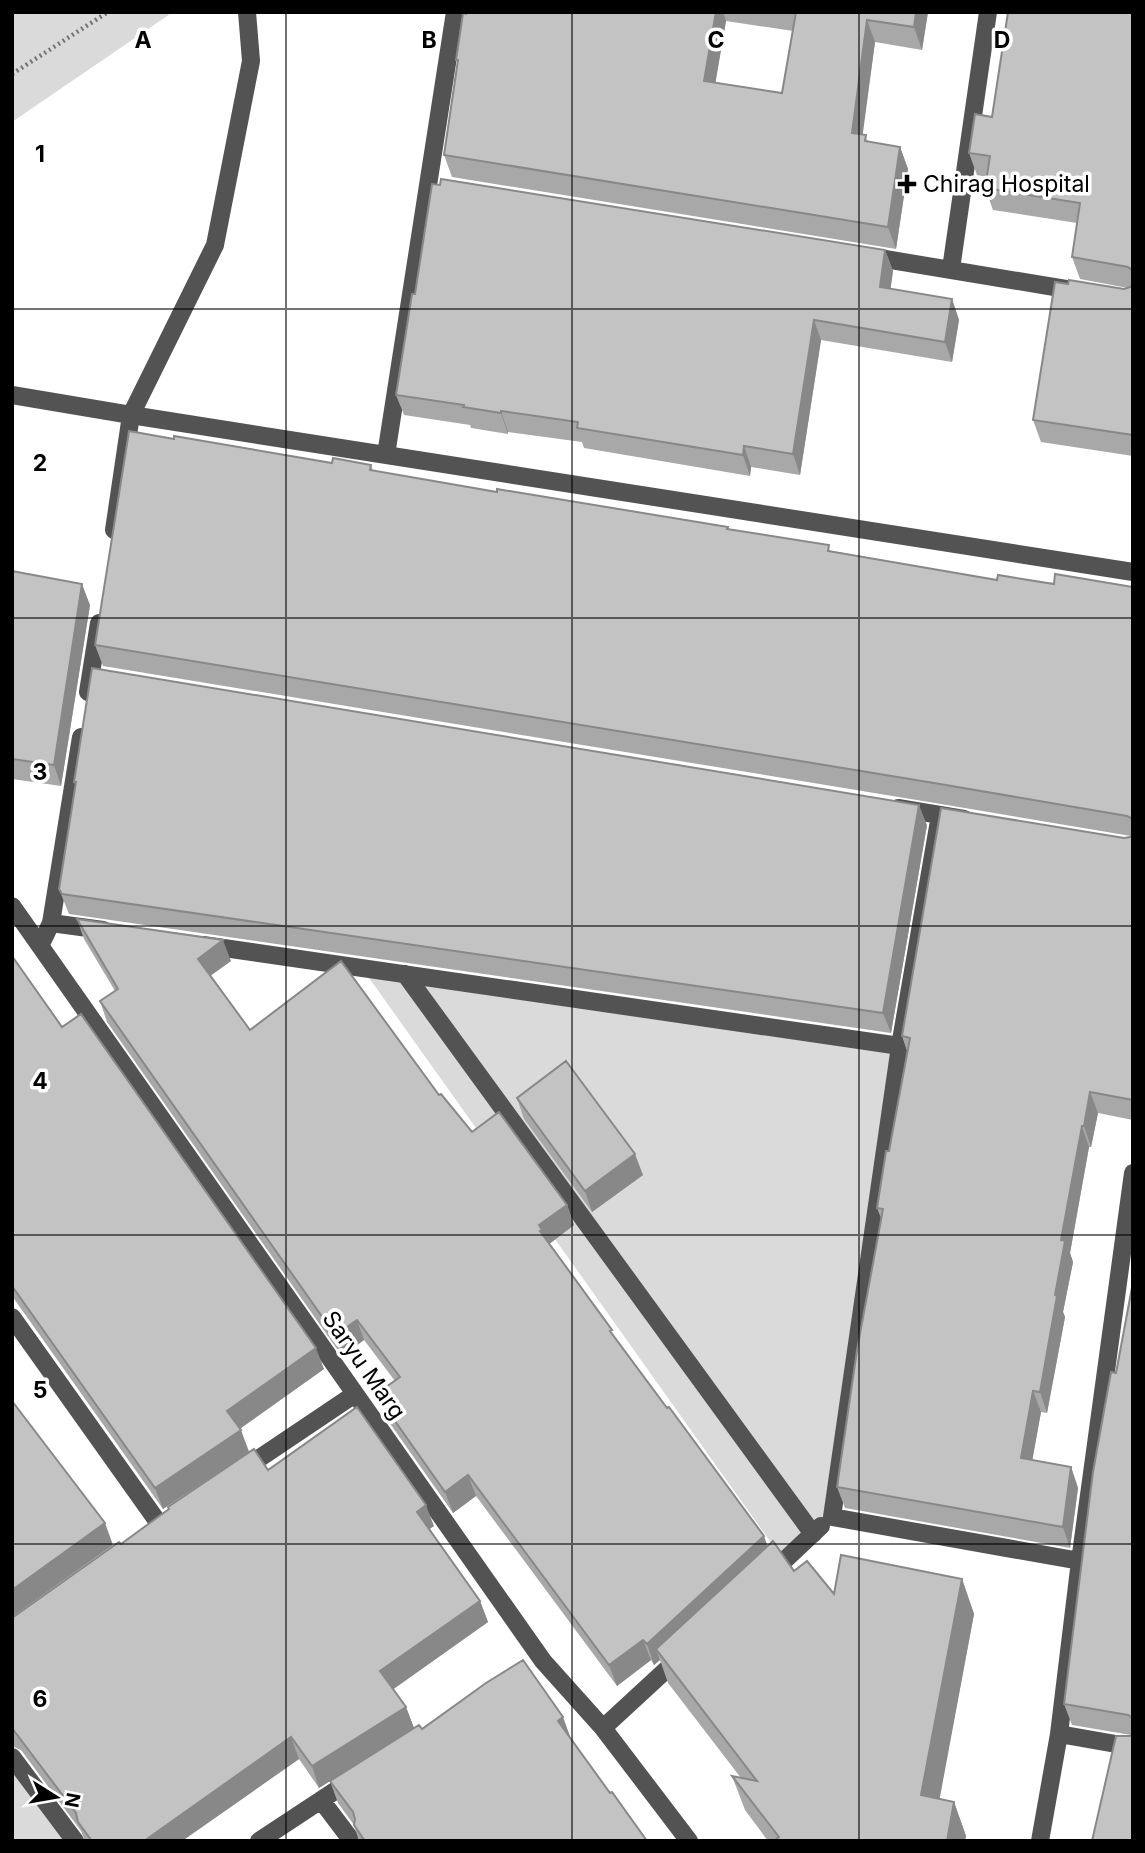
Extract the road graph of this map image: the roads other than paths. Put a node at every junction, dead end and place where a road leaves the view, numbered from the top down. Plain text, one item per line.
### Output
1 (247, 12) edge
2 (455, 12) edge
3 (988, 12) edge
4 (854, 254) edge
5 (951, 269) junction
6 (1094, 293) edge
7 (12, 395) edge
8 (131, 415) junction
9 (386, 454) junction
10 (110, 552) edge
11 (1133, 572) edge
12 (102, 607) edge
13 (885, 806) edge
14 (940, 815) junction
15 (981, 822) edge
16 (12, 906) edge
17 (51, 923) junction
18 (118, 933) edge
19 (186, 942) edge
20 (40, 946) junction
21 (405, 974) junction
22 (900, 1046) junction
23 (1133, 1173) edge
24 (12, 1317) edge
25 (355, 1394) junction
26 (229, 1479) edge
27 (832, 1517) junction
28 (160, 1526) edge
29 (813, 1534) junction
30 (1080, 1561) junction
31 (754, 1589) edge
32 (694, 1645) edge
33 (603, 1728) junction
34 (1059, 1734) junction
35 (1133, 1747) edge
36 (12, 1757) edge
37 (368, 1770) edge
38 (321, 1800) junction
39 (75, 1841) edge
40 (259, 1841) edge
41 (352, 1841) edge
42 (689, 1841) edge
43 (1040, 1841) edge

1 - 8 street
2 - 9 street
3 - 5 street
4 - 5 street
5 - 6 street
7 - 8 street
8 - 9 street
8 - 10 street
9 - 11 street
12 - 17 street
13 - 14 street
14 - 15 street
14 - 22 street
16 - 20 street, Saryu Marg
17 - 18 street
17 - 20 street
19 - 21 street
20 - 25 street, Saryu Marg
21 - 22 street
21 - 29 street
22 - 27 street
23 - 30 street
24 - 28 street
25 - 26 street
25 - 33 street, Saryu Marg
27 - 29 street
27 - 30 street
29 - 31 street
30 - 34 street
32 - 33 street
33 - 42 street, Saryu Marg
34 - 35 street
34 - 43 street
36 - 39 street
37 - 38 street
38 - 40 street
38 - 41 street

